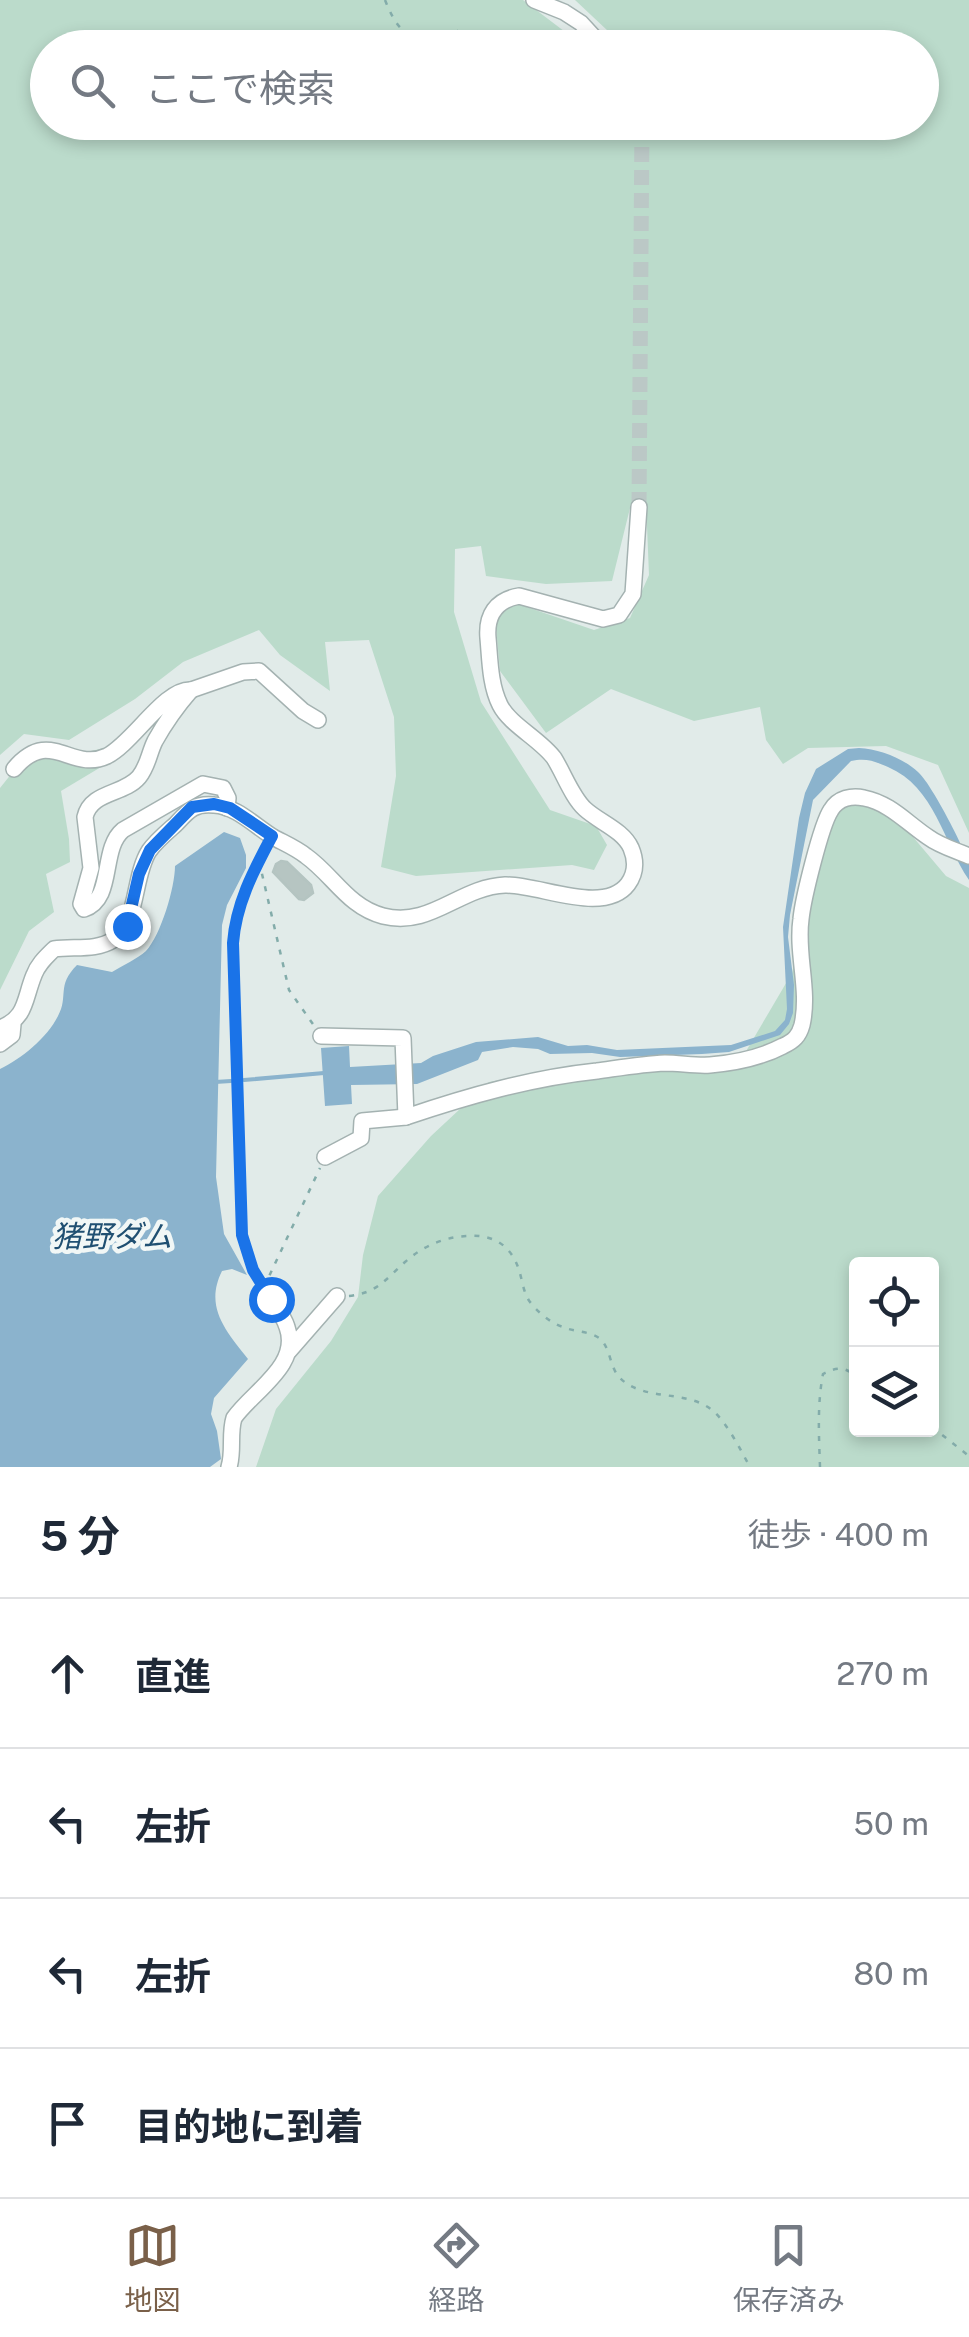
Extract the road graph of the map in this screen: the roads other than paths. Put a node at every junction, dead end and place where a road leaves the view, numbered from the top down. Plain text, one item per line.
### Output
1 (534, 0) edge
2 (587, 30) edge
3 (639, 507) tunnel mouth
4 (191, 690) junction
5 (318, 720) dead end
6 (14, 769) dead end
7 (228, 808) junction
8 (961, 853) edge
9 (7, 1026) edge
10 (321, 1036) road end
11 (0, 1044) edge
12 (406, 1117) junction
13 (325, 1157) road end
14 (268, 1293) road end
15 (337, 1296) road end
16 (289, 1351) junction
17 (229, 1467) edge

1 - 2 street
3 - 7 street
4 - 5 street
4 - 6 street
4 - 7 street
7 - 9 street
8 - 12 street
9 - 11 street
10 - 12 street
12 - 13 street
14 - 16 street
15 - 16 street
16 - 17 street

